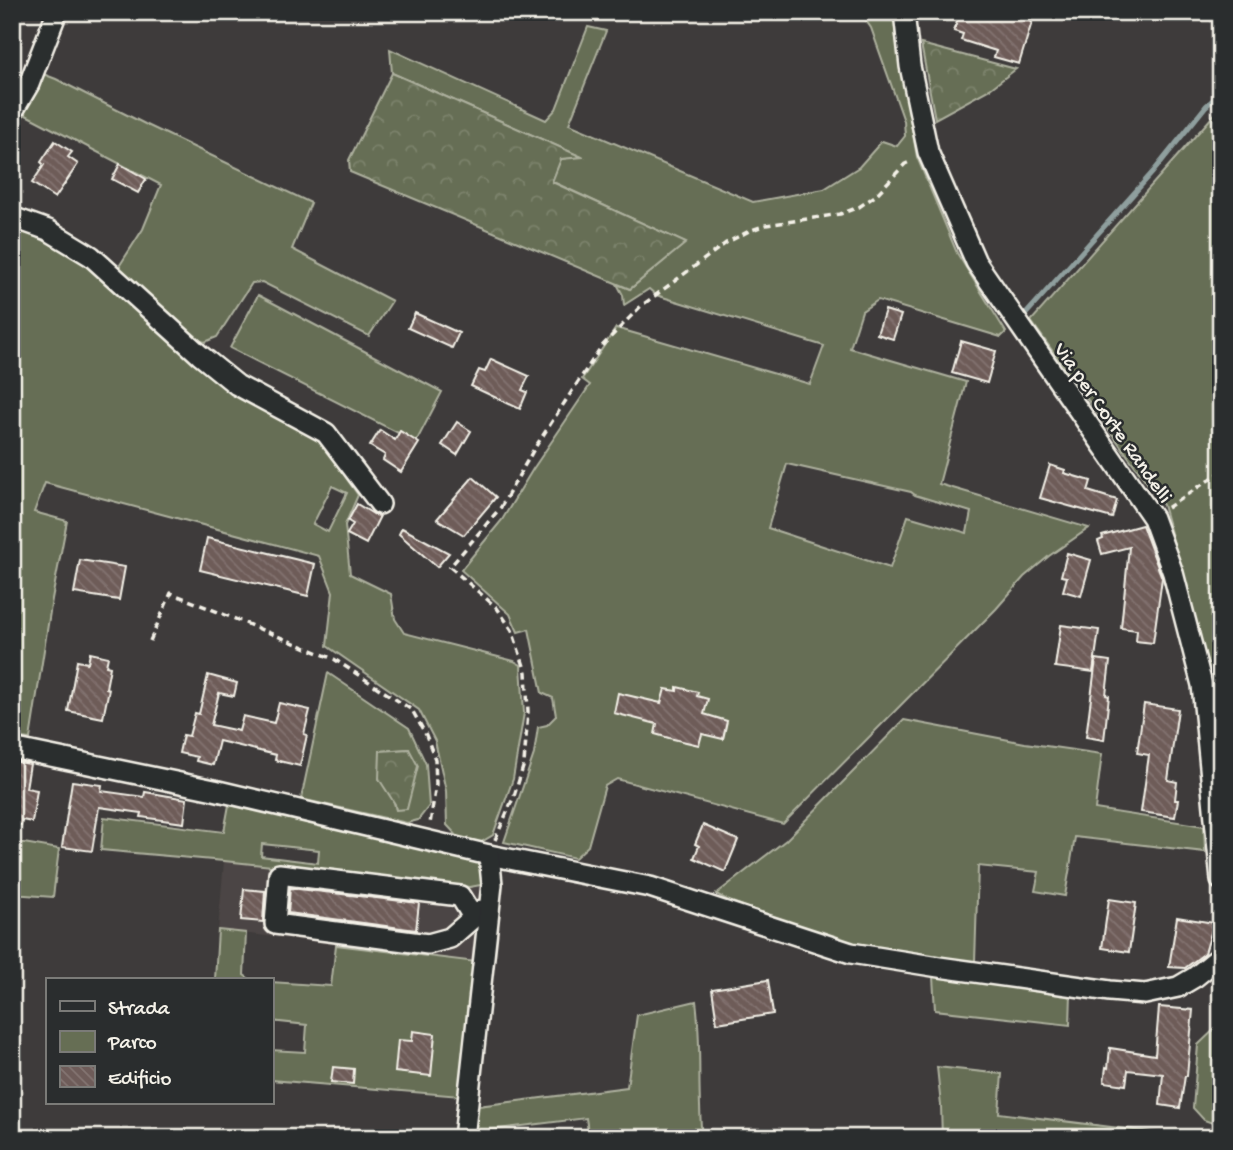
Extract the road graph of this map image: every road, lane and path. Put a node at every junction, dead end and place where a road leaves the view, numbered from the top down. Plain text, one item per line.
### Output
1 (57, 12) edge
2 (904, 12) edge
3 (12, 113) edge
4 (928, 152) junction
5 (12, 217) edge
6 (1221, 472) edge
7 (380, 504) dead end
8 (1153, 518) junction
9 (150, 641) dead end
10 (12, 748) edge
11 (427, 840) junction
12 (489, 855) junction
13 (1221, 880) edge
14 (481, 914) junction
15 (1221, 956) edge
16 (464, 1138) edge

1 - 3 street
2 - 4 street, Via per Corte Randelli
4 - 8 street, Via per Corte Randelli
4 - 12 path
5 - 7 street
6 - 8 path
8 - 13 street, Via per Corte Randelli
9 - 11 path
10 - 11 street
11 - 12 street
12 - 14 street
12 - 15 street
14 - 14 street
14 - 16 street

